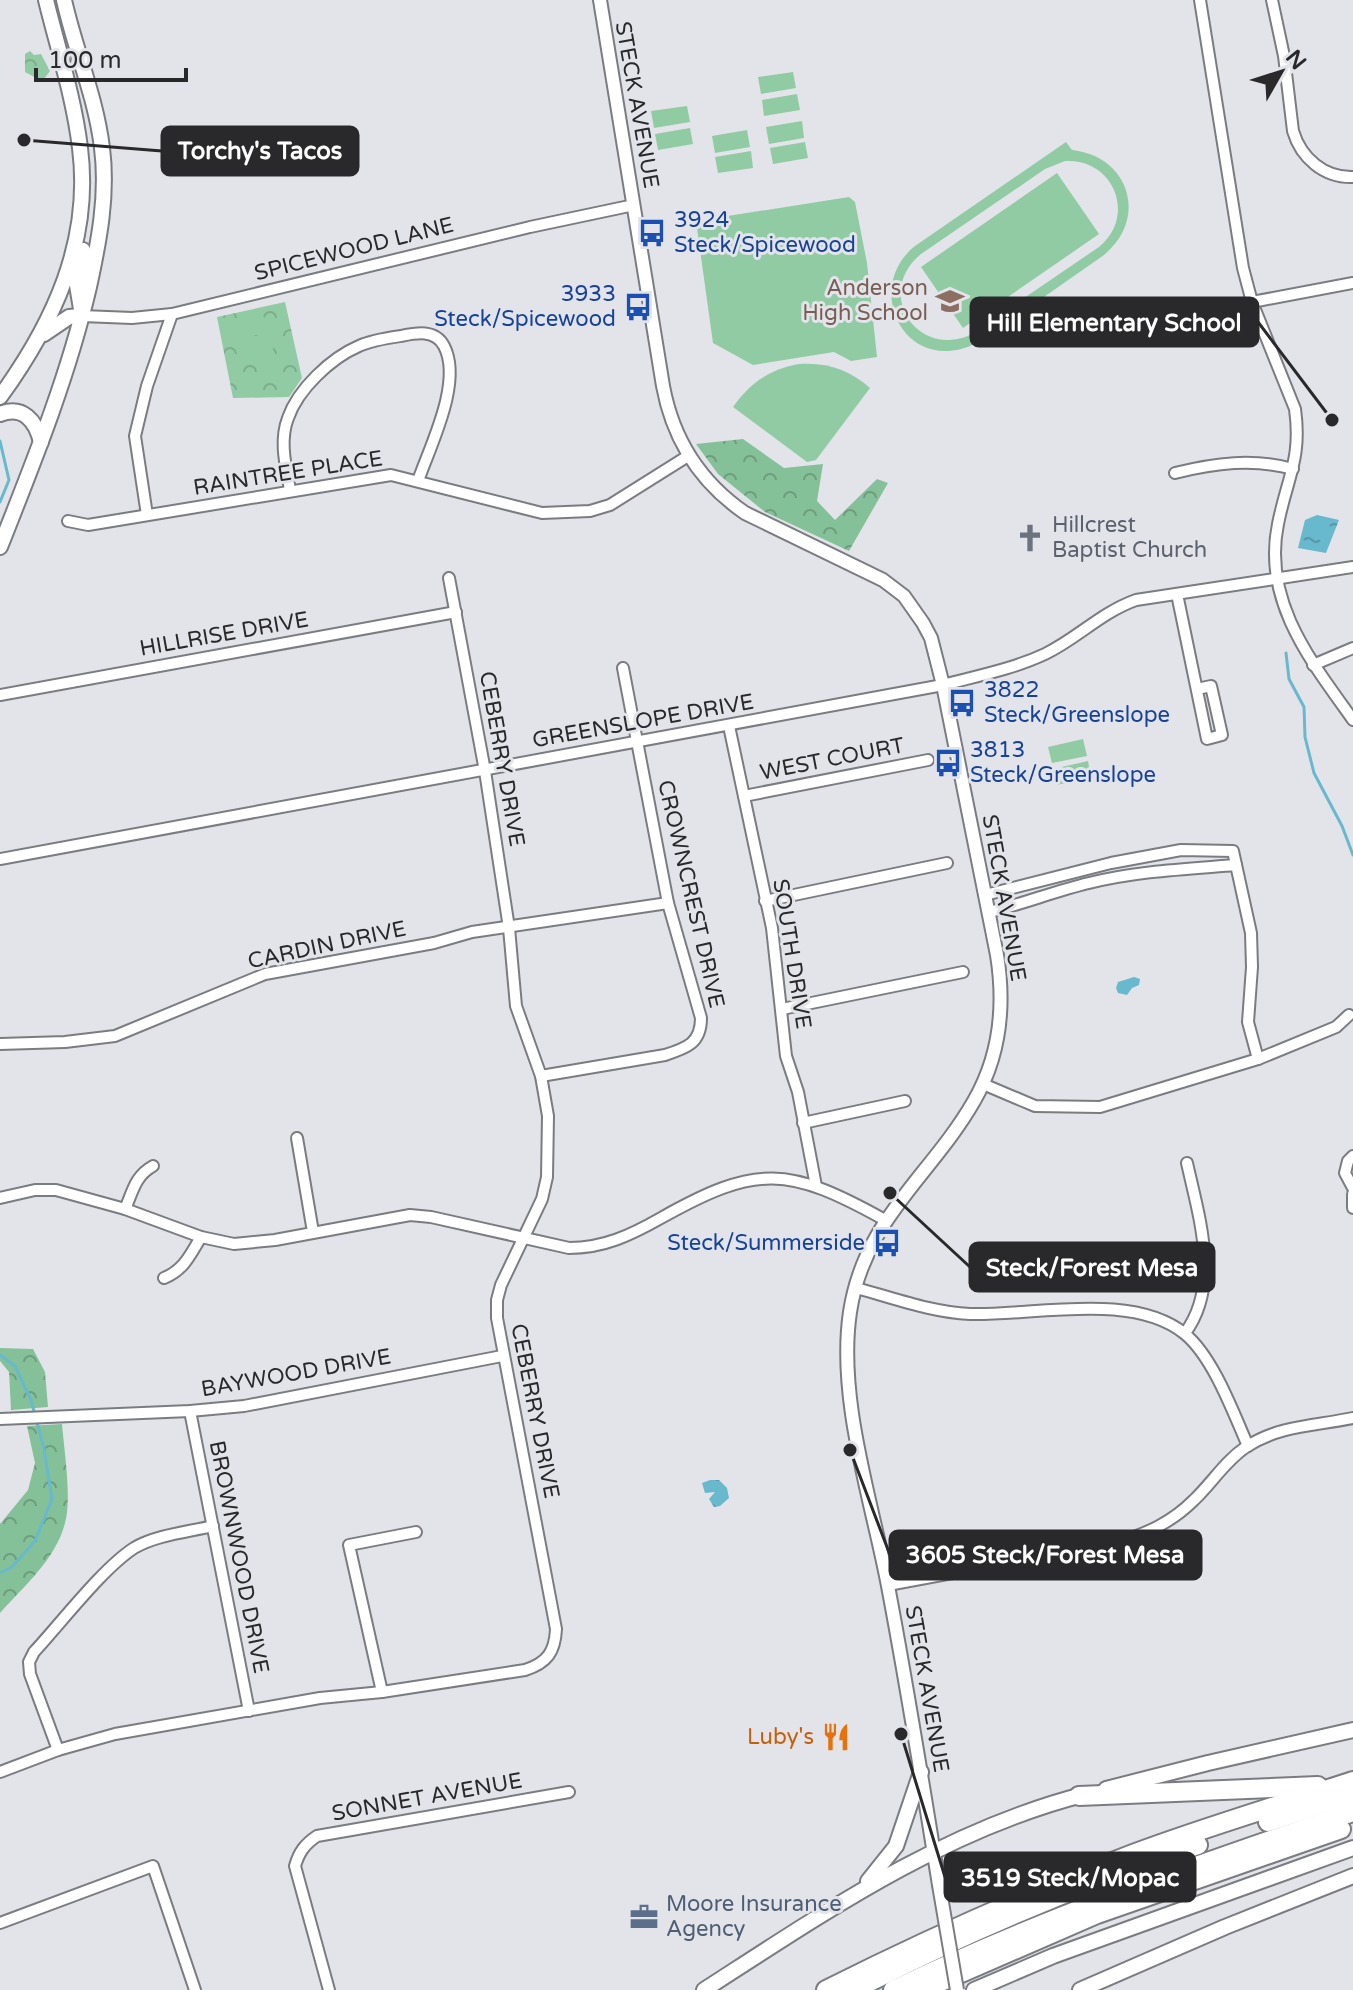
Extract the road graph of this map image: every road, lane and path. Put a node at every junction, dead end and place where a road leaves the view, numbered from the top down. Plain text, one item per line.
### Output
1 (46, 0) edge
2 (64, 0) edge
3 (600, 0) edge
4 (1200, 0) edge
5 (1272, 0) edge
6 (1353, 177) edge
7 (634, 205) junction
8 (80, 214) junction
9 (1353, 283) edge
10 (59, 300) junction
11 (1252, 302) junction
12 (172, 314) junction
13 (82, 316) junction
14 (41, 336) junction
15 (0, 397) edge
16 (0, 414) edge
17 (41, 442) junction
18 (688, 456) junction
19 (1293, 469) junction
20 (1175, 473) dead end
21 (418, 481) junction
22 (290, 490) junction
23 (147, 515) junction
24 (68, 521) dead end
25 (0, 547) edge
26 (1353, 567) edge
27 (449, 578) dead end
28 (1277, 580) junction
29 (1177, 594) junction
30 (456, 612) junction
31 (1353, 648) edge
32 (1313, 665) junction
33 (623, 668) dead end
34 (943, 685) junction
35 (1197, 689) junction
36 (0, 695) edge
37 (1353, 720) edge
38 (729, 726) junction
39 (636, 741) junction
40 (928, 760) dead end
41 (485, 771) junction
42 (744, 796) junction
43 (0, 859) edge
44 (947, 863) dead end
45 (1236, 865) junction
46 (985, 895) junction
47 (765, 901) junction
48 (668, 903) junction
49 (989, 912) junction
50 (509, 928) junction
51 (963, 972) dead end
52 (782, 1009) junction
53 (1349, 1015) dead end
54 (0, 1044) edge
55 (1258, 1059) junction
56 (541, 1076) junction
57 (983, 1084) junction
58 (905, 1101) dead end
59 (803, 1123) junction
60 (297, 1138) dead end
61 (1353, 1156) edge
62 (1187, 1163) dead end
63 (153, 1166) dead end
64 (816, 1186) junction
65 (1353, 1188) edge
66 (1353, 1194) edge
67 (0, 1198) edge
68 (1353, 1208) edge
69 (125, 1209) junction
70 (885, 1220) junction
71 (313, 1232) junction
72 (201, 1237) junction
73 (523, 1238) junction
74 (164, 1278) dead end
75 (856, 1288) junction
76 (1185, 1333) junction
77 (502, 1356) junction
78 (190, 1411) junction
79 (1353, 1418) edge
80 (0, 1419) edge
81 (1248, 1446) junction
82 (213, 1526) junction
83 (416, 1532) dead end
84 (888, 1585) junction
85 (382, 1692) junction
86 (249, 1711) junction
87 (1353, 1730) edge
88 (58, 1750) junction
89 (0, 1772) edge
90 (921, 1772) junction
91 (1348, 1787) edge
92 (569, 1792) dead end
93 (1079, 1796) junction
94 (1353, 1812) edge
95 (1353, 1825) edge
96 (1353, 1848) edge
97 (933, 1850) junction
98 (1353, 1876) edge
99 (859, 1891) junction
100 (0, 1923) edge
101 (195, 1990) edge
102 (329, 1990) edge
103 (704, 1990) edge
104 (826, 1990) edge
105 (854, 1990) edge
106 (893, 1990) edge
107 (922, 1990) edge
108 (957, 1990) edge
109 (974, 1990) edge
110 (1080, 1990) edge

1 - 8 main road
2 - 13 main road
3 - 7 street, STECK AVENUE
4 - 11 street
5 - 6 street
7 - 12 street, SPICEWOOD LANE
7 - 18 street, STECK AVENUE
8 - 10 main road
8 - 13 main road
9 - 11 street
10 - 13 main road
10 - 14 main road
11 - 19 street
12 - 13 street, SPICEWOOD LANE
12 - 23 street
13 - 14 main road
13 - 17 main road
14 - 15 main road
16 - 17 main road
17 - 25 main road
18 - 21 street, RAINTREE PLACE
18 - 34 street, STECK AVENUE
19 - 20 street
19 - 28 street
21 - 22 street, RAINTREE PLACE
21 - 22 street
22 - 23 street, RAINTREE PLACE
23 - 24 street, RAINTREE PLACE
26 - 28 street, GREENSLOPE DRIVE
27 - 30 street, CEBERRY DRIVE
28 - 29 street, GREENSLOPE DRIVE
28 - 32 street
29 - 34 street, GREENSLOPE DRIVE
29 - 35 street
30 - 36 street, HILLRISE DRIVE
30 - 41 street, CEBERRY DRIVE
31 - 32 street
32 - 37 street
33 - 39 street, CROWNCREST DRIVE
34 - 38 street, GREENSLOPE DRIVE
34 - 46 street, STECK AVENUE
35 - 35 street
38 - 39 street, GREENSLOPE DRIVE
38 - 42 street, SOUTH DRIVE
39 - 41 street, GREENSLOPE DRIVE
39 - 48 street, CROWNCREST DRIVE
40 - 42 street, WEST COURT
41 - 43 street, GREENSLOPE DRIVE
41 - 50 street, CEBERRY DRIVE
42 - 47 street, SOUTH DRIVE
44 - 47 street
45 - 46 street
45 - 49 street
45 - 55 street
46 - 49 street, STECK AVENUE
47 - 52 street, SOUTH DRIVE
48 - 50 street, CARDIN DRIVE
48 - 56 street, CROWNCREST DRIVE
49 - 57 street, STECK AVENUE
50 - 54 street, CARDIN DRIVE
50 - 56 street, CEBERRY DRIVE
51 - 52 street
52 - 59 street, SOUTH DRIVE
53 - 55 street
55 - 57 street
56 - 73 street, CEBERRY DRIVE
57 - 70 street, STECK AVENUE
58 - 59 street
59 - 64 street, SOUTH DRIVE
60 - 71 street
61 - 65 street
62 - 76 street
63 - 69 street
64 - 70 street
64 - 73 street
66 - 68 street
67 - 69 street
69 - 72 street
70 - 75 street, STECK AVENUE
71 - 72 street
71 - 73 street
72 - 74 street
73 - 77 street, CEBERRY DRIVE
75 - 76 street
75 - 84 street, STECK AVENUE
76 - 81 street
77 - 78 street, BAYWOOD DRIVE
77 - 85 street, CEBERRY DRIVE
78 - 80 street, BAYWOOD DRIVE
78 - 82 street, BROWNWOOD DRIVE
79 - 81 street
81 - 84 street
82 - 86 street, BROWNWOOD DRIVE
82 - 88 street
83 - 85 street
84 - 90 street, STECK AVENUE
85 - 86 street, CEBERRY DRIVE
86 - 88 street, CEBERRY DRIVE
87 - 93 main road
88 - 89 street, CEBERRY DRIVE
90 - 97 street, STECK AVENUE
90 - 99 main road
91 - 93 highway
91 - 104 highway
91 - 105 highway
92 - 102 street, SONNET AVENUE
93 - 97 main road
94 - 106 highway
95 - 107 highway
96 - 109 main road
97 - 99 main road
97 - 108 street, STECK AVENUE, bridge
98 - 110 main road
99 - 103 main road
100 - 101 street

